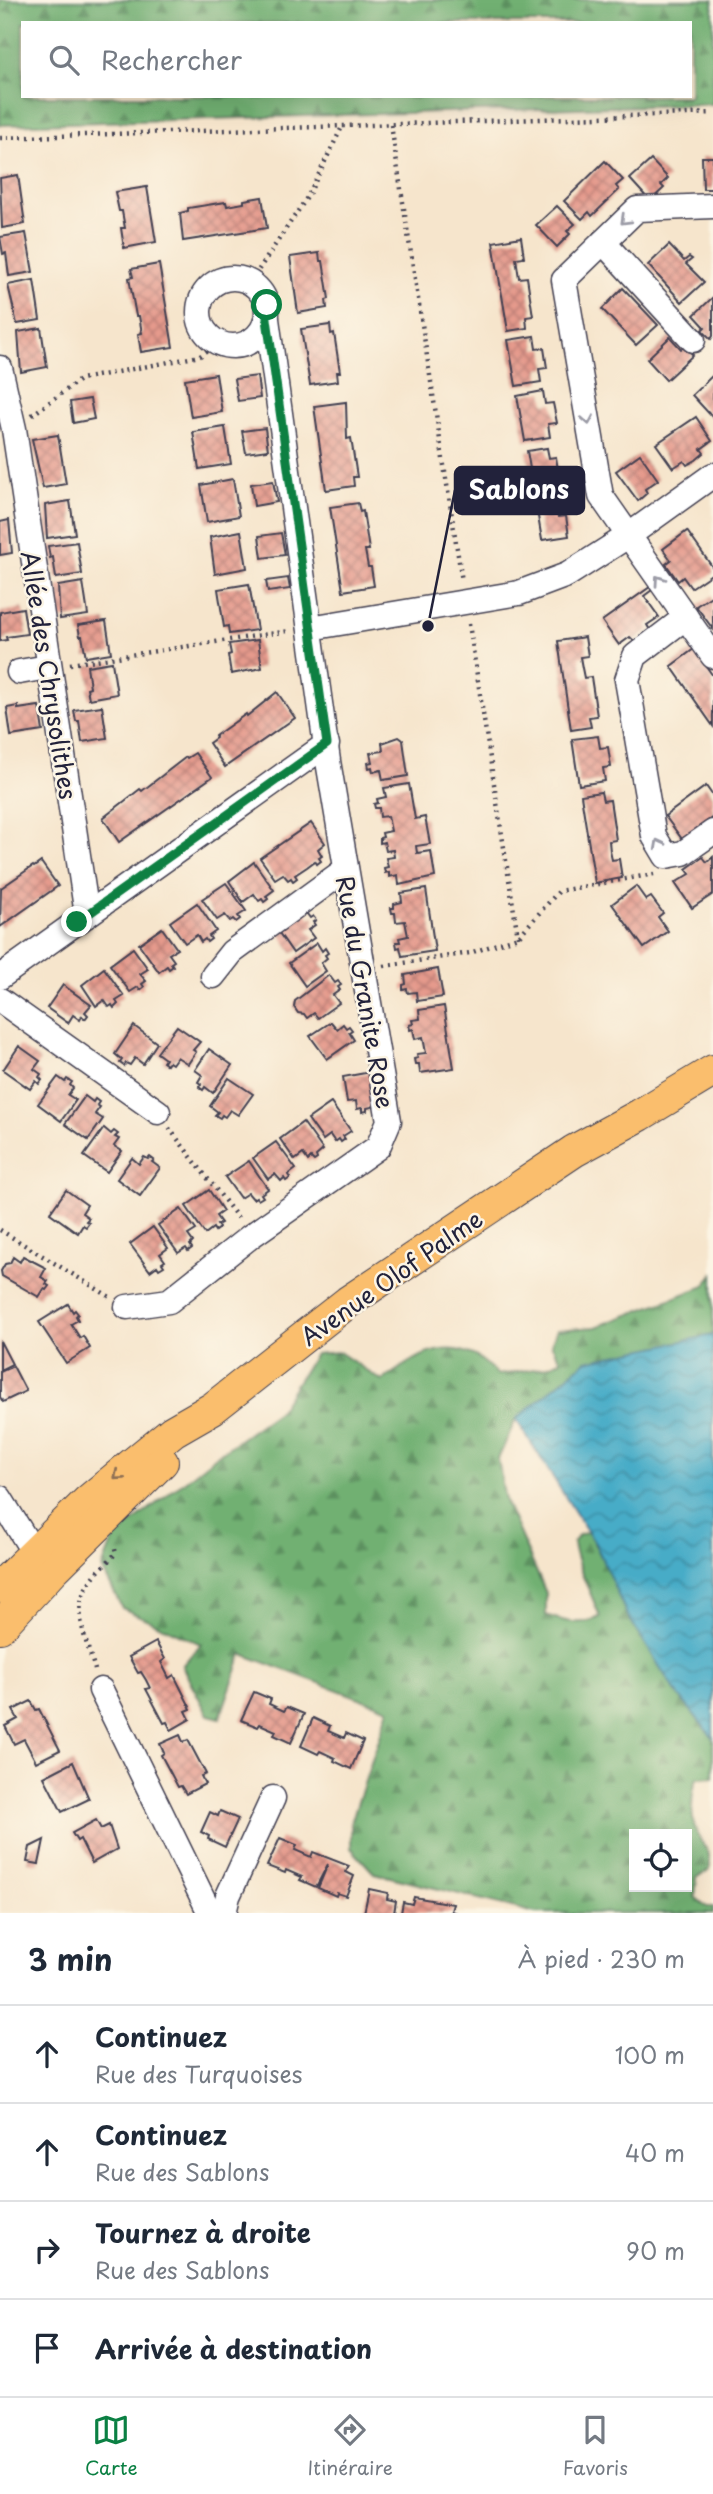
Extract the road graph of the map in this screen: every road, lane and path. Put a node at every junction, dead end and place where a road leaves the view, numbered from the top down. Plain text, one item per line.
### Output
1 (713, 113) edge
2 (391, 125) junction
3 (342, 127) junction
4 (0, 138) edge
5 (713, 206) edge
6 (603, 242) junction
7 (249, 284) junction
8 (267, 319) junction
9 (693, 340) dead end
10 (219, 341) junction
11 (0, 368) edge
12 (2, 393) edge
13 (13, 429) junction
14 (713, 475) edge
15 (628, 536) junction
16 (465, 602) junction
17 (686, 617) junction
18 (310, 628) junction
19 (713, 656) edge
20 (48, 667) junction
21 (19, 672) dead end
22 (327, 744) junction
23 (713, 832) edge
24 (666, 856) junction
25 (345, 870) junction
26 (87, 915) junction
27 (518, 937) junction
28 (362, 969) junction
29 (214, 976) dead end
30 (0, 977) edge
31 (0, 1000) edge
32 (713, 1047) edge
33 (713, 1071) edge
34 (158, 1112) joint
35 (573, 1151) junction
36 (0, 1230) edge
37 (251, 1236) junction
38 (127, 1307) joint
39 (213, 1408) junction
40 (0, 1498) edge
41 (98, 1525) junction
42 (43, 1562) junction
43 (0, 1587) edge
44 (0, 1627) edge
45 (101, 1690) joint
46 (274, 1798) dead end
47 (210, 1913) edge
48 (224, 1913) edge

1 - 2 path
2 - 3 path
2 - 16 path
3 - 4 path
3 - 7 path
5 -> 6 street
6 - 9 street
6 -> 15 street
7 - 8 street
7 - 10 street
8 - 10 street
8 - 18 street, Rue du Granite Rose
10 - 13 path
11 - 12 street, Allée des Chrysolithes
12 - 13 street, Allée des Chrysolithes
13 - 20 street, Allée des Chrysolithes
14 - 15 street
15 - 16 street
17 -> 15 street
16 - 18 street
16 - 27 path
17 - 19 street
24 -> 17 street
18 - 20 path
18 - 22 street, Rue du Granite Rose
20 - 21 street
20 - 26 street, Allée des Chrysolithes
22 - 25 street, Rue du Granite Rose
22 - 26 street
23 - 24 street
24 - 27 path
25 - 28 street, Rue du Granite Rose
25 - 29 street
26 - 30 street
27 - 28 path
28 - 37 street, Rue du Granite Rose
31 - 34 street
32 - 35 main road, Avenue Olof Palme
33 - 35 main road, Avenue Olof Palme
34 - 37 path
35 - 39 main road, Avenue Olof Palme
36 - 38 path
37 - 38 street, Rue du Granite Rose
39 - 41 main road, Avenue Olof Palme
39 -> 42 main road, Avenue Olof Palme
40 - 42 street
41 - 42 main road, Avenue Olof Palme
41 - 45 path
42 - 43 main road, Avenue Olof Palme
42 - 44 main road, Avenue Olof Palme
45 - 47 street
46 - 48 street

